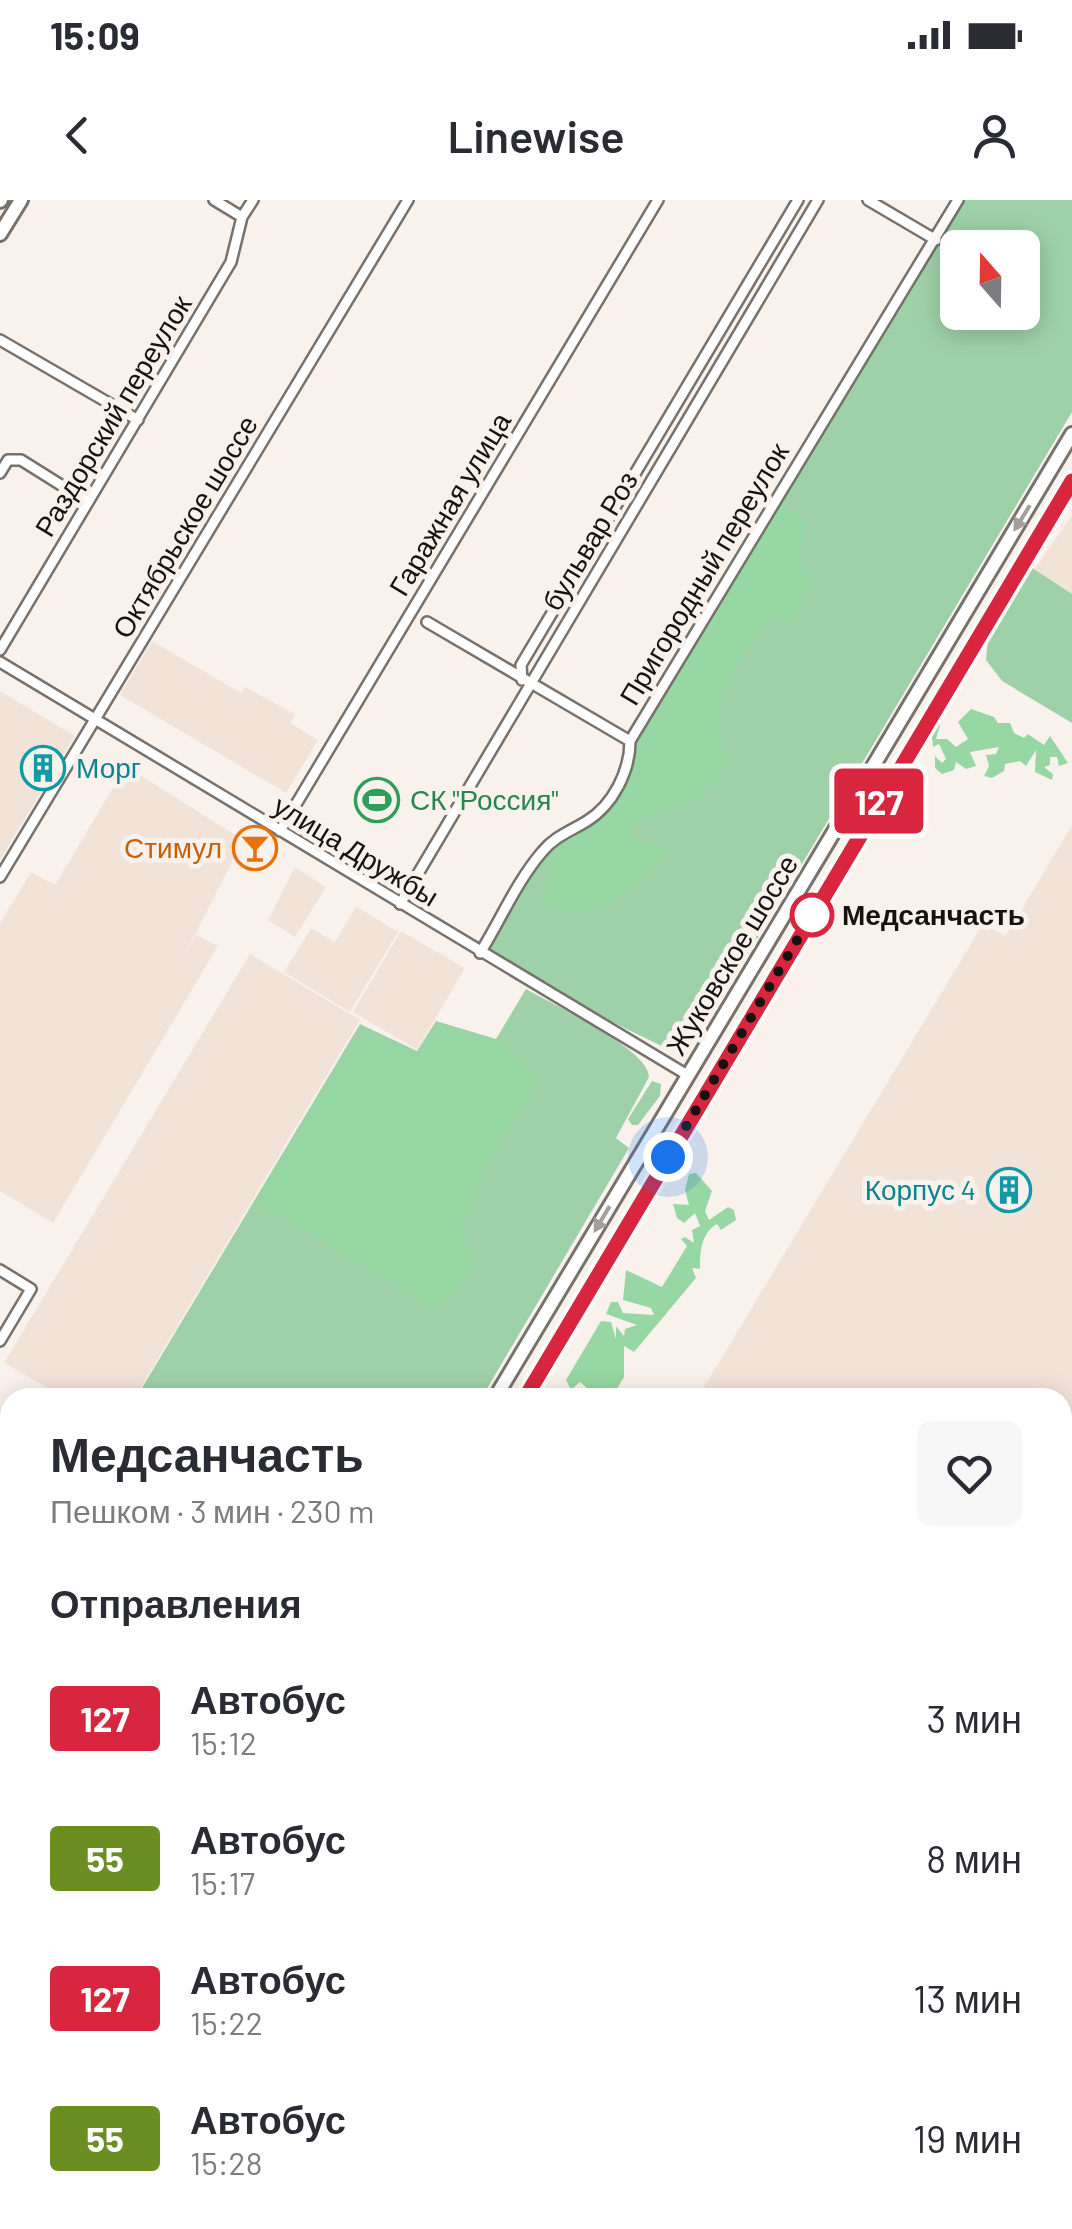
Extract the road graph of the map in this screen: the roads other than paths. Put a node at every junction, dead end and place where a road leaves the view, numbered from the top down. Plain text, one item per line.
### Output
1 (20, 200) edge
2 (214, 200) edge
3 (253, 200) edge
4 (408, 200) edge
5 (658, 200) edge
6 (798, 200) edge
7 (818, 200) edge
8 (868, 200) edge
9 (958, 200) edge
10 (242, 217) junction
11 (0, 234) edge
12 (936, 240) junction
13 (0, 340) edge
14 (138, 420) junction
15 (1072, 434) edge
16 (0, 473) edge
17 (1072, 481) edge
18 (88, 502) junction
19 (427, 622) dead end
20 (0, 650) edge
21 (0, 662) edge
22 (527, 682) junction
23 (98, 717) junction
24 (630, 741) junction
25 (280, 831) junction
26 (0, 877) edge
27 (400, 904) junction
28 (480, 954) junction
29 (749, 976) junction
30 (768, 988) junction
31 (689, 1076) junction
32 (626, 1178) junction
33 (648, 1192) junction
34 (0, 1270) edge
35 (0, 1342) edge
36 (509, 1374) junction
37 (500, 1388) edge
38 (527, 1388) edge
39 (530, 1388) edge

1 - 11 main road
2 - 10 street
3 - 10 street, Раздорский переулок
4 - 23 street, Октябрьское шоссе
5 - 25 street, Гаражная улица
6 - 22 street
7 - 22 street, бульвар Роз
8 - 12 street
9 - 12 street, Пригородный переулок
10 - 14 street, Раздорский переулок
12 - 24 street, Пригородный переулок
13 - 14 street
14 - 18 street, Раздорский переулок
15 -> 29 main road, Жуковское шоссе
16 - 18 street
17 - 30 main road, Жуковское шоссе
18 - 20 street, Раздорский переулок
19 - 22 street
21 - 23 street, улица Дружбы
22 - 24 street
22 - 27 street, бульвар Роз
23 - 25 street, улица Дружбы
23 - 26 street, Октябрьское шоссе
24 - 28 street, Пригородный переулок
25 - 27 street, улица Дружбы
27 - 28 street, улица Дружбы
28 - 31 street, улица Дружбы
29 - 30 main road
29 - 31 main road, Жуковское шоссе
30 - 33 main road, Жуковское шоссе
31 - 32 main road, Жуковское шоссе
32 - 33 main road
32 -> 36 main road, Жуковское шоссе
33 - 39 main road, Жуковское шоссе
34 - 35 street
36 - 37 main road, Жуковское шоссе
36 - 38 main road

